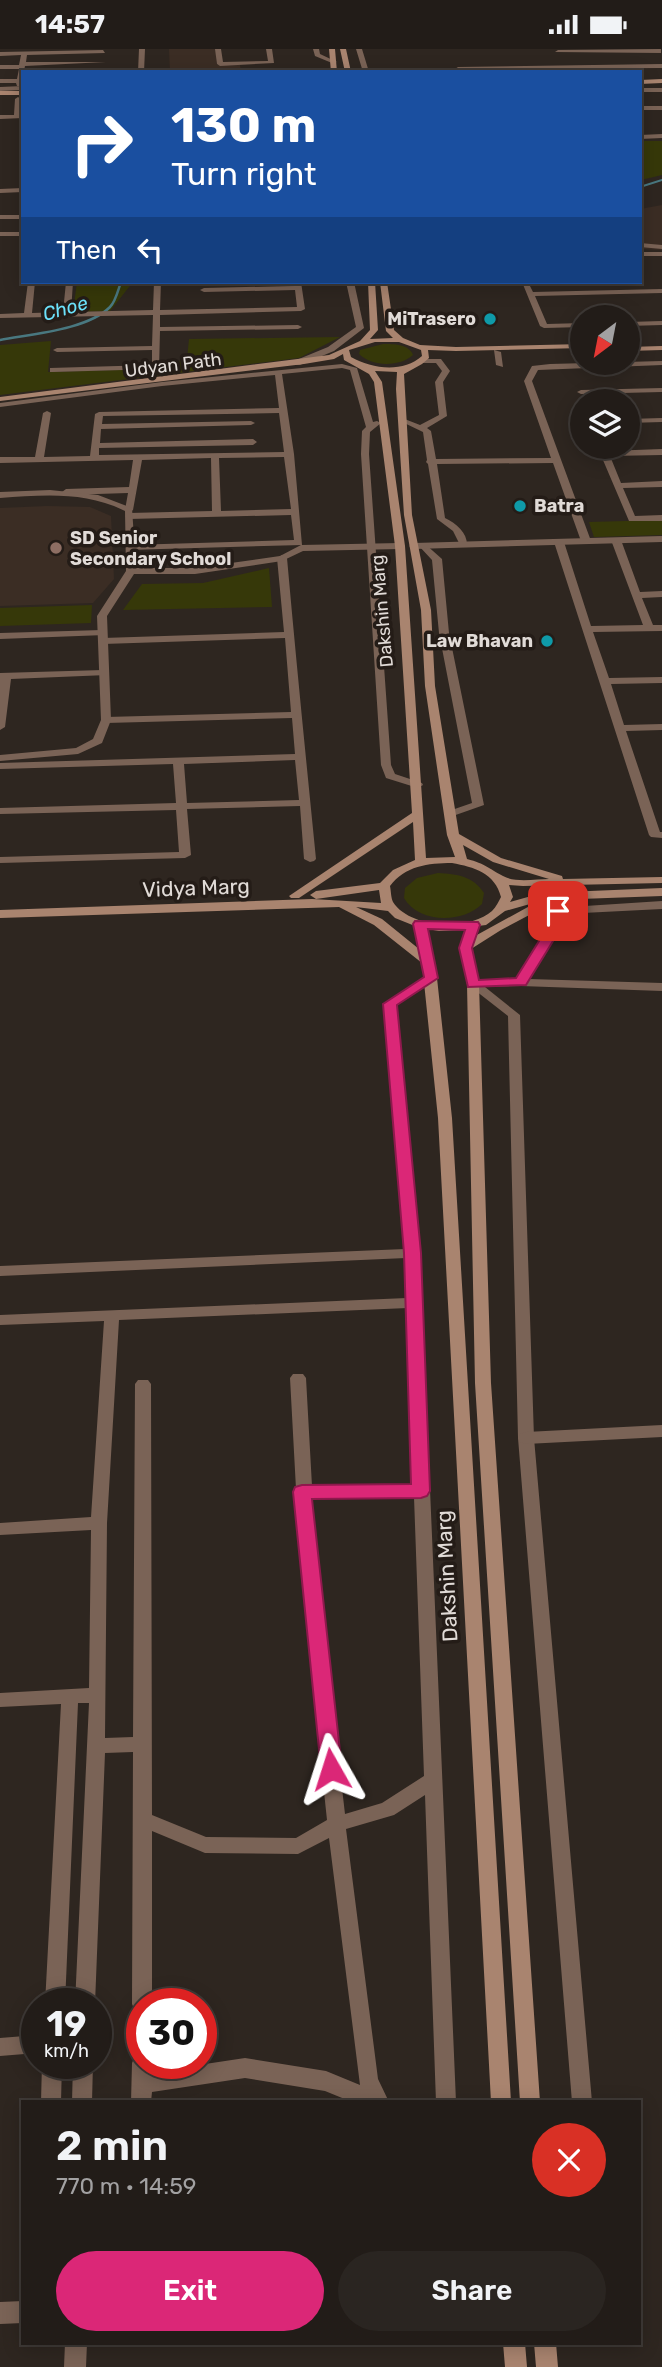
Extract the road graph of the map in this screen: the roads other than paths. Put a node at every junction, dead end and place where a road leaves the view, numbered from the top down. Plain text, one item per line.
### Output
1 (111, 49) edge
2 (142, 49) edge
3 (218, 49) edge
4 (270, 49) edge
5 (316, 49) edge
6 (332, 49) edge
7 (103, 50) edge
8 (557, 50) edge
9 (25, 51) edge
10 (661, 51) edge
11 (344, 52) edge
12 (360, 52) edge
13 (0, 54) edge
14 (103, 62) junction
15 (63, 63) junction
16 (346, 64) junction
17 (566, 64) junction
18 (22, 65) junction
19 (662, 65) edge
20 (456, 66) dead end
21 (0, 67) edge
22 (335, 67) edge
23 (22, 70) edge
24 (62, 70) edge
25 (103, 70) edge
26 (141, 70) edge
27 (348, 70) edge
28 (356, 70) edge
29 (365, 70) edge
30 (0, 81) edge
31 (642, 81) edge
32 (662, 81) edge
33 (21, 89) edge
34 (642, 90) edge
35 (662, 90) edge
36 (0, 91) edge
37 (662, 108) edge
38 (642, 109) edge
39 (20, 116) edge
40 (0, 117) edge
41 (662, 136) edge
42 (642, 137) edge
43 (21, 190) edge
44 (0, 191) edge
45 (0, 217) edge
46 (21, 217) edge
47 (0, 234) edge
48 (21, 234) edge
49 (642, 245) edge
50 (662, 247) edge
51 (642, 254) edge
52 (662, 254) edge
53 (31, 284) edge
54 (69, 284) edge
55 (157, 284) edge
56 (350, 284) edge
57 (371, 284) edge
58 (384, 284) edge
59 (526, 284) edge
60 (297, 285) edge
61 (204, 286) edge
62 (662, 291) edge
63 (530, 294) junction
64 (283, 309) junction
65 (205, 311) junction
66 (157, 312) junction
67 (67, 314) junction
68 (29, 315) junction
69 (0, 316) edge
70 (662, 323) edge
71 (640, 324) edge
72 (570, 325) edge
73 (284, 327) junction
74 (298, 327) dead end
75 (157, 329) junction
76 (400, 340) junction
77 (363, 342) junction
78 (662, 346) edge
79 (421, 347) junction
80 (640, 347) edge
81 (156, 348) junction
82 (570, 348) edge
83 (570, 349) edge
84 (57, 350) dead end
85 (346, 351) junction
86 (497, 352) junction
87 (424, 359) junction
88 (349, 360) junction
89 (297, 363) junction
90 (662, 363) edge
91 (360, 365) junction
92 (500, 365) dead end
93 (640, 366) edge
94 (405, 367) junction
95 (53, 370) dead end
96 (570, 373) edge
97 (279, 375) dead end
98 (662, 390) edge
99 (640, 392) edge
100 (0, 402) edge
101 (285, 410) junction
102 (251, 411) junction
103 (176, 412) junction
104 (47, 413) dead end
105 (383, 420) junction
106 (402, 420) junction
107 (662, 420) edge
108 (640, 421) edge
109 (251, 423) junction
110 (212, 424) junction
111 (176, 425) junction
112 (141, 426) junction
113 (370, 426) junction
114 (97, 427) junction
115 (420, 428) junction
116 (253, 442) junction
117 (211, 443) junction
118 (176, 444) junction
119 (139, 445) junction
120 (96, 446) junction
121 (640, 451) edge
122 (662, 452) edge
123 (290, 454) junction
124 (253, 455) junction
125 (215, 456) junction
126 (177, 457) junction
127 (138, 458) junction
128 (94, 459) junction
129 (607, 459) edge
130 (0, 460) edge
131 (39, 460) junction
132 (556, 460) junction
133 (430, 462) junction
134 (662, 484) edge
135 (618, 486) junction
136 (132, 491) junction
137 (66, 492) junction
138 (0, 495) edge
139 (295, 512) junction
140 (129, 513) junction
141 (217, 514) junction
142 (662, 518) edge
143 (662, 539) edge
144 (616, 540) junction
145 (586, 541) junction
146 (559, 542) junction
147 (300, 545) junction
148 (464, 545) junction
149 (419, 546) junction
150 (373, 547) junction
151 (400, 547) junction
152 (130, 548) junction
153 (282, 558) junction
154 (131, 571) junction
155 (662, 594) edge
156 (636, 595) junction
157 (649, 628) junction
158 (662, 628) edge
159 (589, 629) junction
160 (289, 635) junction
161 (0, 636) edge
162 (103, 637) junction
163 (103, 673) junction
164 (3, 676) edge
165 (662, 680) edge
166 (607, 681) junction
167 (297, 715) junction
168 (106, 720) junction
169 (0, 727) edge
170 (662, 727) edge
171 (620, 728) junction
172 (301, 757) junction
173 (0, 758) edge
174 (178, 761) junction
175 (0, 766) edge
176 (418, 785) junction
177 (306, 803) junction
178 (182, 806) junction
179 (0, 811) edge
180 (419, 813) junction
181 (450, 814) junction
182 (453, 835) junction
183 (662, 835) edge
184 (310, 859) dead end
185 (0, 860) edge
186 (421, 862) junction
187 (462, 862) junction
188 (501, 880) junction
189 (662, 880) edge
190 (581, 883) junction
191 (384, 887) junction
192 (662, 892) edge
193 (295, 896) junction
194 (563, 896) junction
195 (332, 903) junction
196 (662, 905) edge
197 (0, 906) edge
198 (393, 908) junction
199 (503, 908) junction
200 (0, 914) edge
201 (420, 924) junction
202 (473, 925) junction
203 (466, 948) junction
204 (430, 970) junction
205 (521, 982) junction
206 (473, 984) junction
207 (662, 987) edge
208 (413, 1253) junction
209 (0, 1271) edge
210 (413, 1303) junction
211 (112, 1316) junction
212 (0, 1320) edge
213 (298, 1378) dead end
214 (144, 1384) dead end
215 (662, 1431) edge
216 (526, 1438) junction
217 (421, 1491) junction
218 (302, 1492) junction
219 (99, 1523) junction
220 (0, 1529) edge
221 (98, 1695) junction
222 (70, 1696) junction
223 (0, 1700) edge
224 (143, 1744) junction
225 (96, 1747) junction
226 (433, 1780) junction
227 (142, 1819) junction
228 (337, 1824) junction
229 (56, 1988) edge
230 (86, 1988) edge
231 (142, 1988) edge
232 (21, 2046) edge
233 (0, 2047) edge
234 (52, 2079) edge
235 (83, 2079) edge
236 (141, 2093) edge
237 (51, 2100) edge
238 (82, 2100) edge
239 (373, 2100) edge
240 (377, 2100) edge
241 (446, 2100) edge
242 (500, 2100) edge
243 (530, 2100) edge
244 (582, 2100) edge
245 (21, 2312) edge
246 (0, 2313) edge
247 (76, 2345) edge
248 (514, 2345) edge
249 (545, 2345) edge
250 (75, 2367) edge
251 (516, 2367) edge
252 (547, 2367) edge

1 - 7 street
2 - 26 street
3 - 4 street
5 - 22 street
6 - 22 main road
7 - 9 street
7 - 14 street
8 - 10 street
8 - 17 street
9 - 13 street
9 - 18 street
11 - 12 main road
11 - 16 main road
12 - 29 street
14 - 15 street
14 - 25 street
15 - 18 street
15 - 24 street
16 - 27 main road
16 - 28 main road
17 - 19 street
17 - 20 street
18 - 21 street
18 - 23 street
30 - 33 street
31 - 32 main road
33 - 36 main road
33 - 39 street
34 - 35 street
37 - 38 street
39 - 40 street
41 - 42 street
43 - 44 street
45 - 46 street
47 - 48 street
49 - 50 street
51 - 52 street
53 - 68 street
54 - 67 street
55 - 66 street
56 - 89 street
57 - 77 main road
58 - 76 main road
59 - 63 street
60 - 61 street
60 - 64 street
61 - 65 street
62 - 63 street
63 - 72 street
64 - 65 street
64 - 73 street
65 - 66 street
66 - 67 street
66 - 75 street
67 - 68 street
68 - 69 street
70 - 71 street
73 - 74 street
73 - 75 street
75 - 81 street
76 - 77 main road
76 - 79 main road
77 - 85 main road, Udyan Path
78 - 80 main road
79 - 82 main road
79 - 87 main road
81 - 84 street
81 - 95 street
83 - 86 main road
85 - 88 main road
85 - 89 main road, Udyan Path
86 - 87 main road
86 - 92 street
87 - 94 main road
87 - 115 street
88 - 91 main road
88 - 100 main road, Udyan Path
89 - 100 main road, Udyan Path
90 - 93 street
91 - 94 main road
91 - 105 main road, Dakshin Marg
94 - 106 main road, Dakshin Marg
96 - 132 street
97 - 101 street
98 - 99 street
100 - 113 street
101 - 102 street
101 - 123 street
102 - 103 street
102 - 109 street
103 - 111 street
103 - 114 street
104 - 131 street
105 - 113 street
105 - 151 main road, Dakshin Marg
106 - 115 street
106 - 149 main road, Dakshin Marg
107 - 108 street
109 - 110 street
109 - 116 street
110 - 111 street
110 - 117 street
111 - 112 street
111 - 118 street
112 - 114 street
112 - 119 street
113 - 150 street
114 - 120 street
115 - 133 street
116 - 117 street
116 - 124 street
117 - 118 street
118 - 119 street
118 - 126 street
119 - 120 street
120 - 128 street
121 - 122 street
123 - 124 street
123 - 139 street
124 - 125 street
125 - 126 street
125 - 141 street
126 - 127 street
127 - 128 street
127 - 136 street
128 - 131 street
129 - 135 street
130 - 131 street
132 - 133 street
132 - 145 street
133 - 148 street
134 - 135 street
135 - 142 street
136 - 137 street
136 - 140 street
137 - 138 street
137 - 140 street
139 - 141 street
139 - 147 street
140 - 141 street
140 - 152 street
143 - 144 street
144 - 145 street
144 - 156 street
145 - 146 street
146 - 148 street
146 - 159 street
147 - 150 street
147 - 152 street
147 - 153 street
148 - 149 street
149 - 181 main road, Dakshin Marg
149 - 181 street
150 - 151 street
150 - 176 street
151 - 176 main road, Dakshin Marg
152 - 154 street
153 - 154 street
153 - 160 street
154 - 162 street
155 - 156 street
156 - 157 street
157 - 158 street
157 - 159 street
159 - 166 street
160 - 162 street
160 - 167 street
161 - 162 street
162 - 163 street
163 - 164 street
163 - 168 street
164 - 169 street
165 - 166 street
166 - 171 street
167 - 168 street
167 - 172 street
168 - 173 street
170 - 171 street
171 - 183 street
172 - 174 street
172 - 177 street
174 - 175 street
174 - 178 street
176 - 180 main road, Dakshin Marg
177 - 178 street
177 - 184 street
178 - 179 street
178 - 185 street
180 - 186 main road, Dakshin Marg
180 - 193 main road
181 - 182 main road, Dakshin Marg
182 - 187 main road, Dakshin Marg
182 - 190 main road
186 - 187 main road
186 - 191 main road
187 - 188 main road
188 - 190 main road
188 - 199 main road
189 - 190 main road
191 - 193 main road, Vidya Marg
191 - 198 main road
192 - 194 main road
193 - 197 main road, Vidya Marg
194 - 199 main road
194 - 203 main road
195 - 198 main road, Vidya Marg
195 - 200 main road, Vidya Marg
195 - 204 main road
196 - 205 street
198 - 201 main road
199 - 202 main road
201 - 202 main road
201 - 204 main road, Dakshin Marg
202 - 203 main road
203 - 206 main road
204 - 208 street
204 - 242 main road, Dakshin Marg
205 - 206 street
205 - 207 street
206 - 216 street
206 - 243 main road
208 - 209 street
208 - 210 street
210 - 211 street
210 - 217 street
211 - 212 street
211 - 219 street
213 - 218 street
214 - 224 street
215 - 216 street
216 - 244 street
217 - 218 street
217 - 226 street
218 - 228 street
219 - 220 street
219 - 221 street
221 - 222 street
221 - 225 street
222 - 223 street
222 - 229 street
224 - 225 street
224 - 227 street
225 - 230 street
226 - 228 street
226 - 241 street
227 - 228 street
227 - 231 street
228 - 240 street
232 - 233 street
234 - 237 street
235 - 238 street
236 - 239 street
245 - 246 street
247 - 250 street
248 - 251 main road
249 - 252 main road

